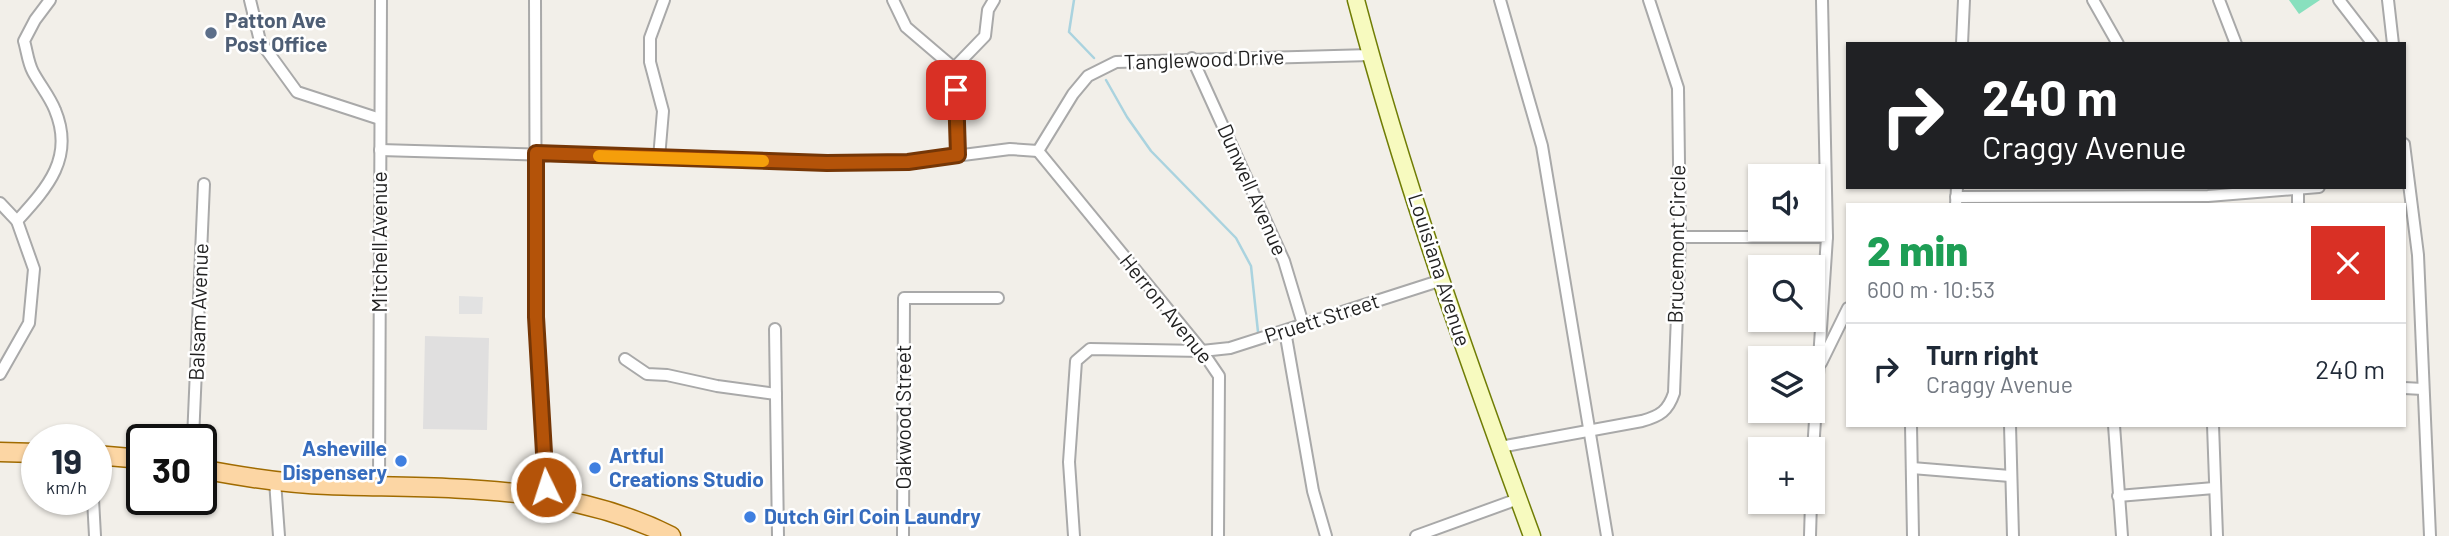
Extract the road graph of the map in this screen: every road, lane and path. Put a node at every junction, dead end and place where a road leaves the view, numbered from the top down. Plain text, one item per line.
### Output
1 (50, 0) edge
2 (250, 0) edge
3 (381, 0) edge
4 (535, 0) edge
5 (664, 0) edge
6 (892, 0) edge
7 (994, 0) edge
8 (1356, 0) edge
9 (1500, 0) edge
10 (1649, 0) edge
11 (1822, 0) edge
12 (1964, 0) edge
13 (2093, 0) edge
14 (2219, 0) edge
15 (2339, 0) edge
16 (2388, 0) edge
17 (1962, 42) edge
18 (2117, 42) edge
19 (2235, 42) edge
20 (2371, 42) edge
21 (2393, 42) edge
22 (1371, 55) junction
23 (1192, 58) junction
24 (954, 68) junction
25 (380, 119) junction
26 (380, 149) junction
27 (1038, 151) junction
28 (536, 153) junction
29 (958, 155) junction
30 (659, 158) junction
31 (2407, 179) edge
32 (204, 184) dead end
33 (2291, 189) edge
34 (2205, 192) edge
35 (1956, 196) edge
36 (2233, 200) edge
37 (2108, 201) edge
38 (0, 203) edge
39 (17, 221) junction
40 (1679, 237) junction
41 (1827, 237) junction
42 (1442, 280) junction
43 (998, 298) dead end
44 (1846, 312) edge
45 (1303, 324) junction
46 (775, 329) dead end
47 (1285, 331) junction
48 (1820, 346) edge
49 (1202, 351) junction
50 (1825, 355) edge
51 (625, 359) dead end
52 (0, 374) edge
53 (2406, 388) edge
54 (2423, 389) junction
55 (776, 394) junction
56 (194, 424) edge
57 (1911, 427) edge
58 (2010, 427) edge
59 (2114, 427) edge
60 (2213, 427) edge
61 (1590, 430) junction
62 (1500, 447) junction
63 (0, 453) edge
64 (21, 453) edge
65 (1912, 468) junction
66 (217, 472) edge
67 (2010, 476) junction
68 (275, 481) junction
69 (379, 484) junction
70 (2214, 488) junction
71 (546, 496) junction
72 (2118, 496) junction
73 (1518, 499) junction
74 (1811, 514) edge
75 (94, 515) edge
76 (95, 536) edge
77 (279, 536) edge
78 (671, 536) edge
79 (778, 536) edge
80 (903, 536) edge
81 (1074, 536) edge
82 (1217, 536) edge
83 (1326, 536) edge
84 (1416, 536) edge
85 (1532, 536) edge
86 (1607, 536) edge
87 (1810, 536) edge
88 (1913, 536) edge
89 (2013, 536) edge
90 (2122, 536) edge
91 (2217, 536) edge
92 (2430, 536) edge

1 - 39 street
2 - 25 street
3 - 25 street, Mitchell Avenue
4 - 28 street
5 - 30 street
6 - 24 street
7 - 24 street
8 - 22 street, Louisiana Avenue
9 - 61 street
10 - 40 street, Brucemont Circle
11 - 41 street
12 - 17 street
13 - 18 street
14 - 19 street
15 - 20 street
16 - 21 street
22 - 23 street, Tanglewood Drive
22 - 42 street, Louisiana Avenue
23 - 27 street, Tanglewood Drive
23 - 45 street, Dunwell Avenue
24 - 29 street
25 - 26 street, Mitchell Avenue
26 - 28 street
26 - 69 street, Mitchell Avenue
27 - 29 street
27 - 49 street, Herron Avenue
28 - 30 street
28 - 71 street
29 - 30 street
31 - 54 street
32 - 56 street, Balsam Avenue
33 - 36 street
34 - 36 street
34 - 37 street
35 - 37 street
38 - 39 street
39 - 52 street
40 - 41 street
40 - 61 street, Brucemont Circle
41 - 48 street
42 - 45 street, Pruett Street
42 - 62 street, Louisiana Avenue
43 - 80 street, Oakwood Street
44 - 50 street
45 - 47 street, Pruett Street
46 - 55 street
47 - 49 street, Pruett Street
47 - 83 street
49 - 81 street, Pruett Street
49 - 82 street, Herron Avenue
51 - 55 street
53 - 54 street
54 - 92 street
55 - 79 street
57 - 65 street
58 - 67 street
59 - 72 street
60 - 70 street
61 - 62 street, Brucemont Circle
61 - 86 street
62 - 73 street, Louisiana Avenue
63 - 64 main road
65 - 67 street
65 - 88 street
66 - 68 main road
67 - 89 street
68 - 69 main road
68 - 77 street
69 - 71 main road
70 - 72 street
70 - 91 street
71 - 78 main road
72 - 90 street
73 - 84 street
73 - 85 street, Louisiana Avenue
74 - 87 street
75 - 76 street

